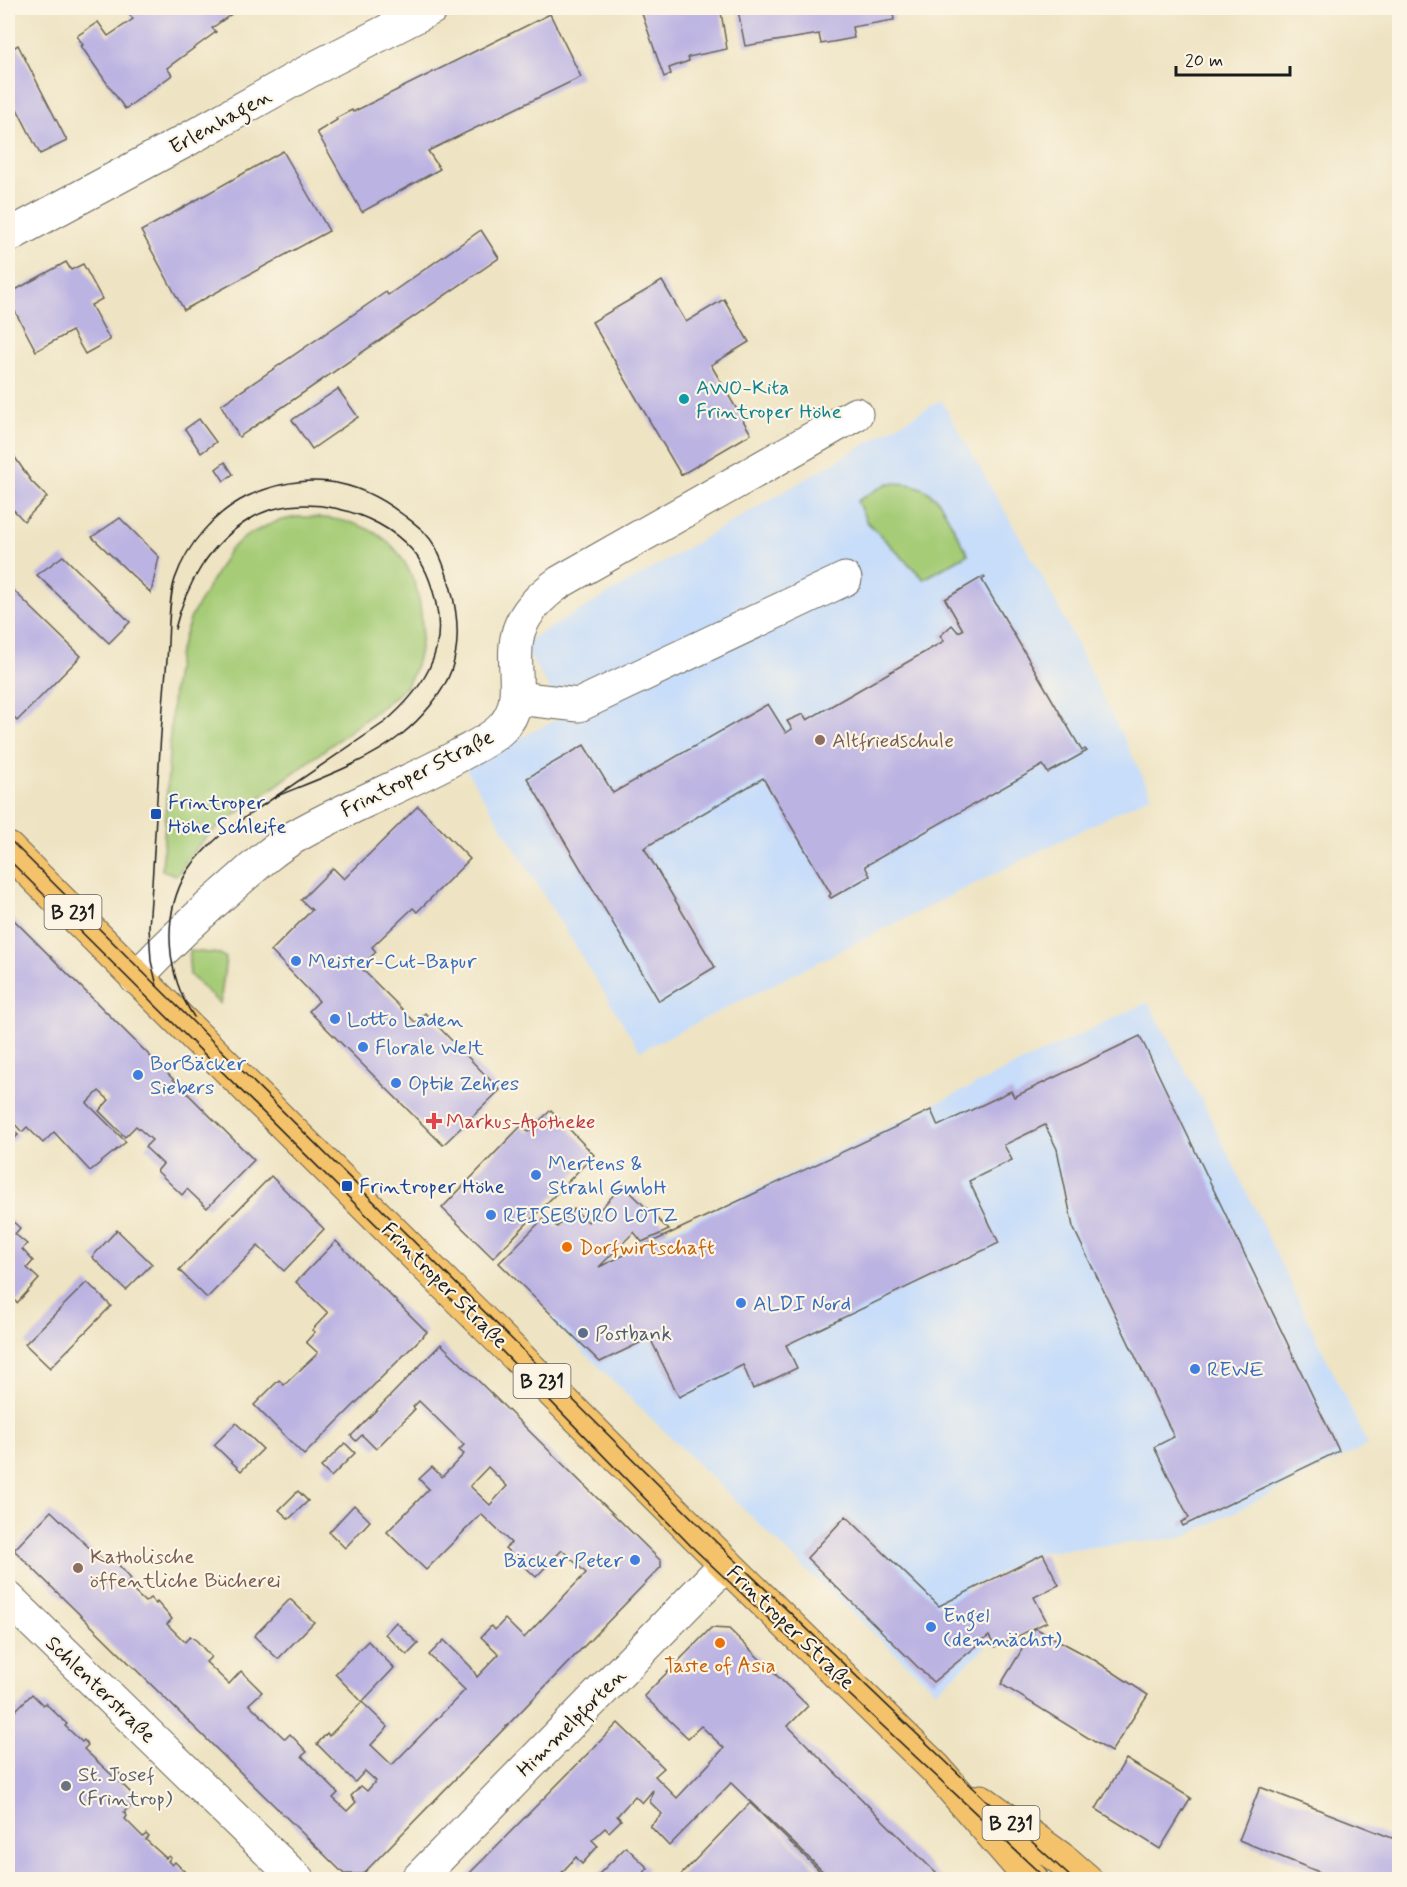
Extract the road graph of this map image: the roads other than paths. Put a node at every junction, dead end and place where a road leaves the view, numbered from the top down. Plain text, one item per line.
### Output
1 (432, 8) edge
2 (8, 236) edge
3 (856, 414) dead end
4 (844, 579) dead end
5 (516, 698) junction
6 (8, 849) edge
7 (136, 978) junction
8 (726, 1564) junction
9 (8, 1598) edge
10 (936, 1768) junction
11 (298, 1880) edge
12 (417, 1880) edge
13 (1032, 1880) edge
14 (1086, 1880) edge

1 - 2 street, Erlenhagen
3 - 5 street, Frintroper Straße
4 - 5 street
5 - 7 street, Frintroper Straße
6 - 7 main road, Frintroper Straße / B 231
7 - 8 main road, Frintroper Straße / B 231
8 - 10 main road, Frintroper Straße / B 231
8 - 12 street, Himmelpforten
9 - 11 street, Schlenterstraße
10 - 13 main road, Frintroper Straße / B 231
10 - 14 main road, Frintroper Straße / B 231

